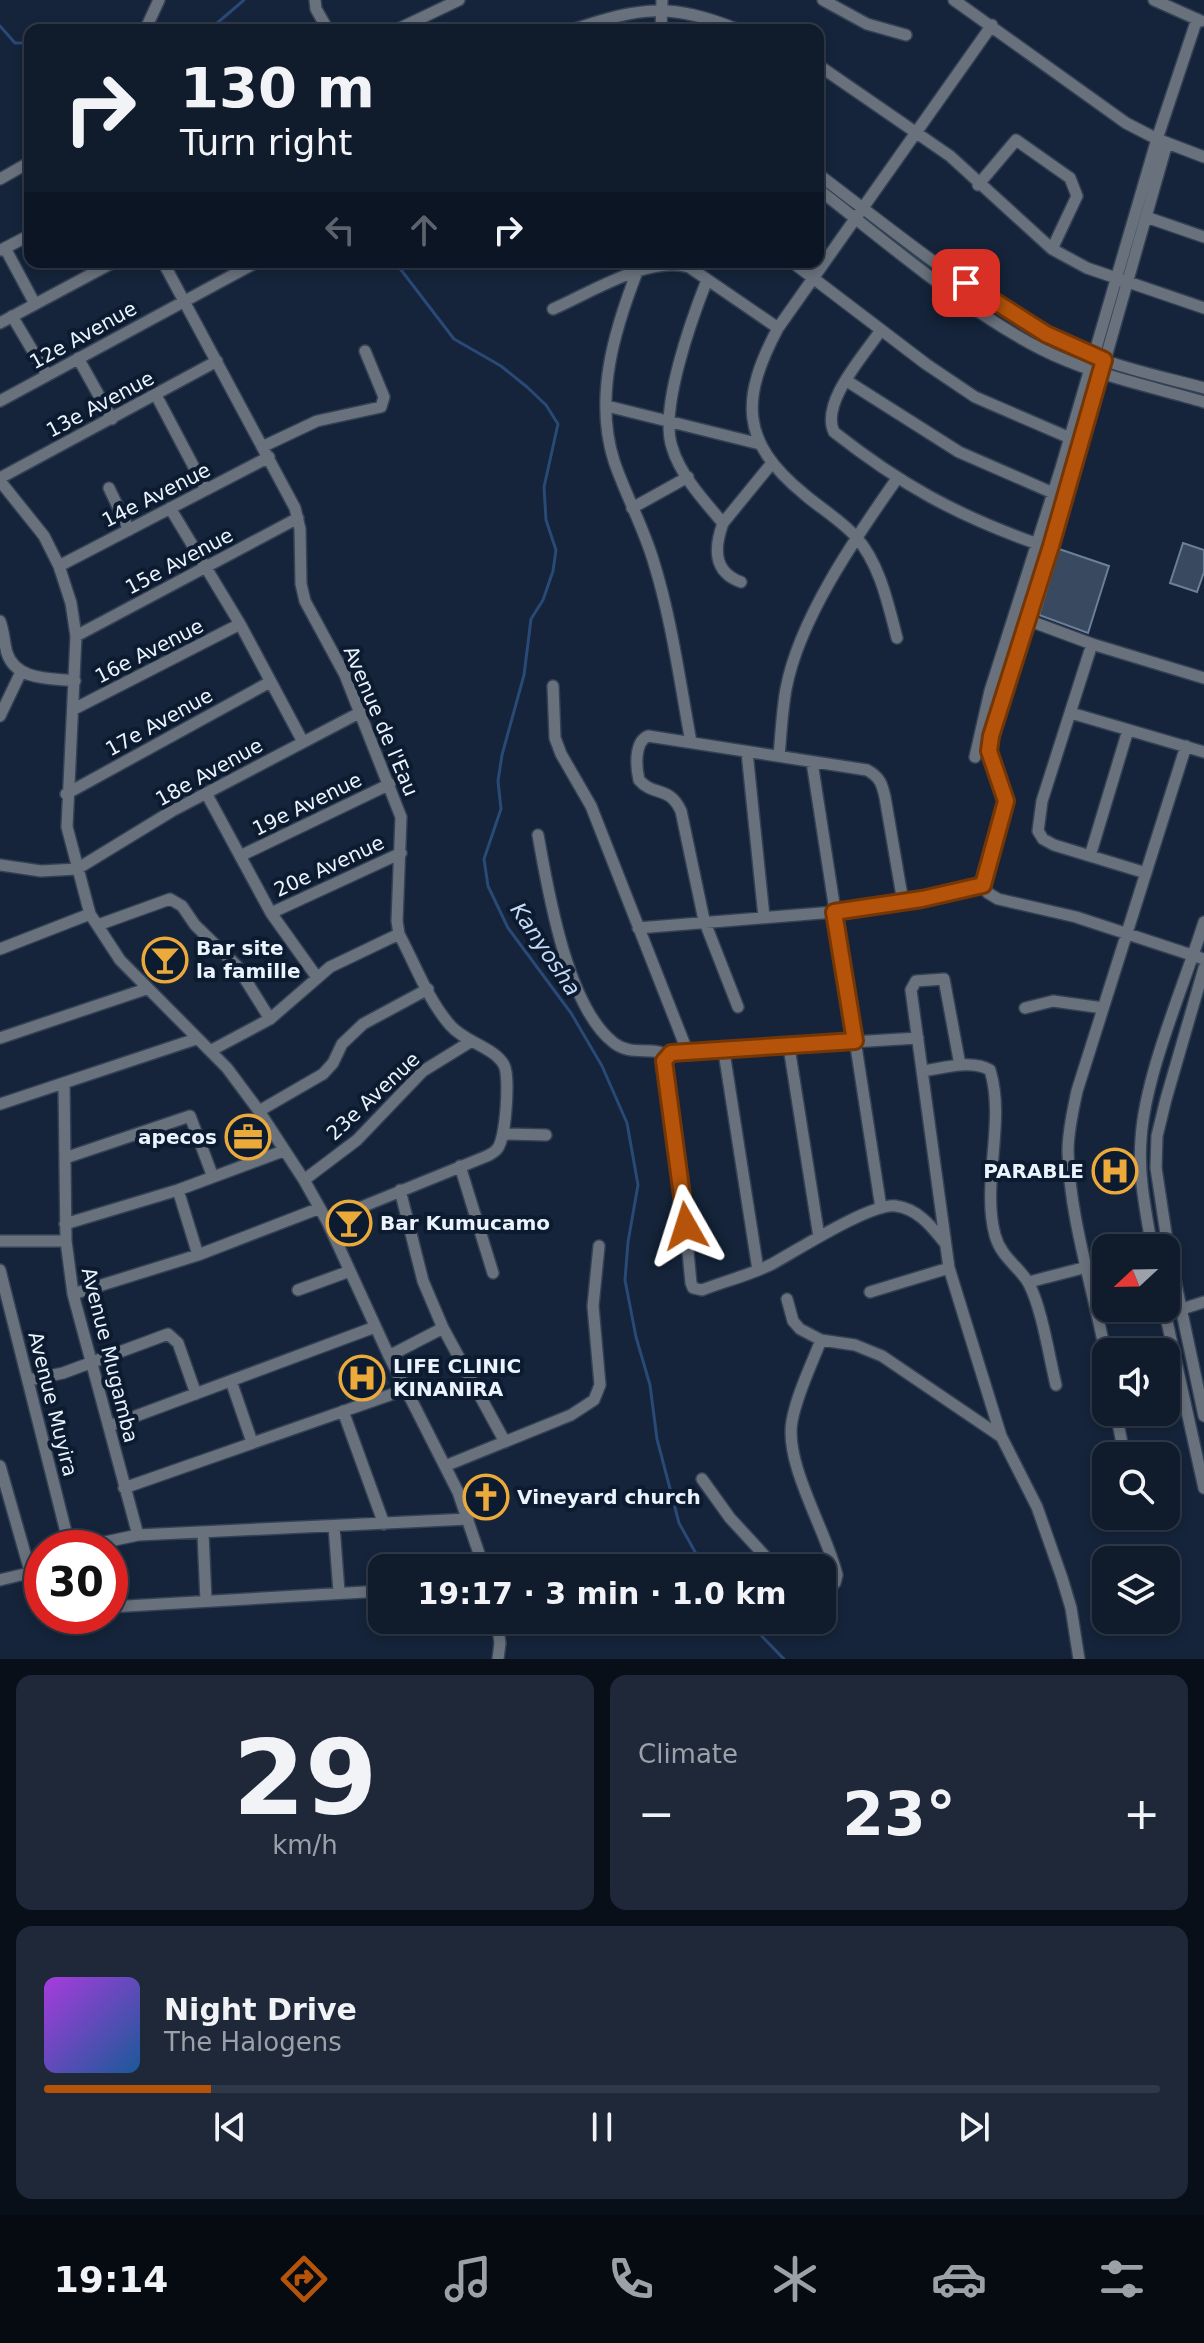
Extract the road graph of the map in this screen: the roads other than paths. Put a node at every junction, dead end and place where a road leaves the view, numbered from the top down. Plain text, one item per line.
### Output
1 (159, 0) edge
2 (315, 0) edge
3 (459, 0) edge
4 (823, 0) edge
5 (954, 0) edge
6 (1154, 0) edge
7 (662, 4) edge
8 (1200, 21) edge
9 (148, 24) edge
10 (325, 24) edge
11 (409, 24) edge
12 (593, 24) edge
13 (661, 24) edge
14 (721, 24) edge
15 (992, 25) junction
16 (906, 35) dead end
17 (824, 69) edge
18 (918, 133) junction
19 (1162, 141) junction
20 (1204, 157) edge
21 (24, 165) edge
22 (0, 179) edge
23 (824, 180) edge
24 (978, 185) junction
25 (824, 193) edge
26 (860, 214) junction
27 (1146, 217) junction
28 (1204, 237) edge
29 (24, 238) edge
30 (2, 249) edge
31 (1052, 249) junction
32 (824, 262) edge
33 (103, 268) edge
34 (166, 268) edge
35 (245, 268) edge
36 (649, 268) edge
37 (690, 268) edge
38 (800, 268) edge
39 (820, 268) edge
40 (637, 272) junction
41 (812, 278) junction
42 (707, 280) junction
43 (1122, 281) junction
44 (184, 300) junction
45 (35, 304) junction
46 (1204, 308) edge
47 (553, 309) dead end
48 (12, 316) junction
49 (0, 323) edge
50 (778, 328) junction
51 (881, 330) junction
52 (365, 351) dead end
53 (78, 358) junction
54 (217, 361) junction
55 (1096, 364) junction
56 (47, 375) junction
57 (847, 381) junction
58 (1204, 388) edge
59 (156, 395) junction
60 (0, 401) edge
61 (1204, 402) edge
62 (607, 406) junction
63 (112, 419) junction
64 (670, 420) junction
65 (1070, 438) junction
66 (760, 444) junction
67 (267, 451) junction
68 (772, 463) junction
69 (688, 477) junction
70 (0, 480) edge
71 (896, 480) junction
72 (109, 488) dead end
73 (206, 490) junction
74 (1053, 493) junction
75 (170, 508) junction
76 (632, 508) junction
77 (298, 518) junction
78 (723, 523) junction
79 (129, 530) junction
80 (856, 537) junction
81 (1035, 543) junction
82 (59, 566) junction
83 (206, 567) junction
84 (741, 582) dead end
85 (1014, 614) junction
86 (1028, 620) junction
87 (0, 621) edge
88 (240, 624) junction
89 (76, 636) junction
90 (897, 638) dead end
91 (1092, 644) junction
92 (21, 672) junction
93 (1204, 678) edge
94 (75, 681) junction
95 (270, 682) junction
96 (553, 686) dead end
97 (74, 709) junction
98 (361, 712) junction
99 (1071, 713) junction
100 (0, 716) edge
101 (1128, 730) junction
102 (303, 742) junction
103 (691, 742) junction
104 (1186, 746) junction
105 (747, 752) junction
106 (1204, 752) edge
107 (779, 756) junction
108 (975, 757) dead end
109 (812, 762) junction
110 (390, 784) junction
111 (206, 793) junction
112 (66, 794) junction
113 (538, 835) dead end
114 (401, 853) junction
115 (240, 856) junction
116 (1090, 856) junction
117 (0, 865) edge
118 (77, 869) junction
119 (1146, 873) junction
120 (983, 885) junction
121 (903, 902) junction
122 (834, 912) junction
123 (271, 913) junction
124 (90, 914) junction
125 (764, 917) junction
126 (704, 920) junction
127 (1204, 922) edge
128 (98, 925) junction
129 (638, 928) junction
130 (399, 934) junction
131 (1126, 934) junction
132 (0, 949) edge
133 (1199, 958) edge
134 (1204, 968) edge
135 (316, 976) junction
136 (146, 989) junction
137 (428, 989) junction
138 (738, 1007) dead end
139 (1025, 1008) dead end
140 (1103, 1008) junction
141 (270, 1019) junction
142 (0, 1038) edge
143 (918, 1038) junction
144 (196, 1039) junction
145 (855, 1041) junction
146 (470, 1042) junction
147 (789, 1047) junction
148 (210, 1051) junction
149 (724, 1052) junction
150 (688, 1053) junction
151 (667, 1056) junction
152 (960, 1065) junction
153 (923, 1071) junction
154 (64, 1085) junction
155 (0, 1104) edge
156 (259, 1111) junction
157 (503, 1134) junction
158 (546, 1135) dead end
159 (283, 1151) junction
160 (65, 1158) junction
161 (460, 1166) junction
162 (213, 1177) junction
163 (304, 1180) junction
164 (178, 1190) junction
165 (400, 1190) junction
166 (320, 1208) junction
167 (881, 1208) junction
168 (327, 1221) junction
169 (65, 1224) junction
170 (1150, 1234) edge
171 (819, 1237) junction
172 (0, 1241) edge
173 (66, 1241) junction
174 (945, 1243) junction
175 (599, 1246) dead end
176 (198, 1255) junction
177 (1092, 1264) edge
178 (1088, 1265) junction
179 (949, 1268) junction
180 (0, 1270) edge
181 (758, 1270) junction
182 (350, 1271) junction
183 (493, 1273) dead end
184 (1029, 1282) junction
185 (298, 1290) dead end
186 (870, 1292) dead end
187 (73, 1294) junction
188 (787, 1299) dead end
189 (1204, 1302) edge
190 (1182, 1309) junction
191 (1167, 1322) edge
192 (375, 1327) junction
193 (443, 1328) junction
194 (1102, 1338) edge
195 (821, 1340) junction
196 (389, 1356) junction
197 (93, 1361) junction
198 (29, 1380) junction
199 (231, 1381) junction
200 (1056, 1385) dead end
201 (407, 1389) junction
202 (196, 1394) junction
203 (343, 1411) junction
204 (1204, 1416) edge
205 (109, 1426) junction
206 (1001, 1436) junction
207 (252, 1442) junction
208 (505, 1442) junction
209 (445, 1466) junction
210 (0, 1468) edge
211 (702, 1479) dead end
212 (124, 1488) junction
213 (1204, 1488) edge
214 (468, 1519) junction
215 (384, 1524) junction
216 (334, 1526) junction
217 (66, 1530) edge
218 (203, 1533) junction
219 (138, 1535) junction
220 (128, 1537) edge
221 (479, 1554) edge
222 (763, 1554) edge
223 (829, 1554) edge
224 (24, 1555) edge
225 (24, 1574) edge
226 (0, 1580) edge
227 (368, 1591) edge
228 (339, 1592) junction
229 (206, 1601) junction
230 (128, 1606) edge
231 (499, 1634) edge
232 (498, 1659) edge
233 (1079, 1659) edge

1 - 9 street
2 - 10 street
3 - 11 street
4 - 16 street
5 - 15 street
6 - 8 street
7 - 12 street
7 - 13 street
7 - 14 street
8 - 19 street
15 - 18 street
15 - 19 street
17 - 18 street
18 - 24 street
18 - 26 street
19 - 20 street
19 - 27 street
19 - 43 street
21 - 22 street
23 - 26 street
24 - 31 street
24 - 31 street
25 - 26 street
26 - 32 street
26 - 55 street
27 - 28 street
27 - 43 street
29 - 30 street
30 - 45 street
31 - 43 street
33 - 45 street
34 - 44 street, Avenue de l'Eau
35 - 44 street, 12e Avenue
36 - 40 street
37 - 42 street
38 - 41 street
39 - 41 street
40 - 47 street
40 - 62 street
41 - 50 street
41 - 51 street
42 - 50 street
42 - 64 street
43 - 46 street
43 - 55 street
44 - 53 street, 12e Avenue
44 - 54 street, Avenue de l'Eau
45 - 48 street
48 - 49 street
48 - 56 street
50 - 66 street
51 - 57 street
51 - 65 street
52 - 67 street, 14e Avenue
53 - 56 street, 12e Avenue
53 - 63 street
54 - 59 street, 13e Avenue
54 - 67 street, Avenue de l'Eau
55 - 58 street
55 - 61 street
55 - 65 street
55 - 86 street
56 - 60 street, 12e Avenue
57 - 71 street
57 - 74 street
59 - 63 street, 13e Avenue
59 - 73 street
62 - 64 street
62 - 76 street
63 - 70 street, 13e Avenue
64 - 66 street
64 - 69 street
65 - 74 street
66 - 68 street
67 - 73 street, 14e Avenue
67 - 77 street, Avenue de l'Eau
68 - 78 street
68 - 80 street
69 - 76 street
69 - 78 street
70 - 82 street
71 - 80 street
71 - 81 street
72 - 79 street
73 - 75 street, 14e Avenue
74 - 81 street
75 - 79 street, 14e Avenue
75 - 83 street
76 - 103 street
77 - 83 street, 15e Avenue
77 - 98 street, Avenue de l'Eau
78 - 84 street
79 - 82 street, 14e Avenue
80 - 90 street
80 - 107 street
81 - 85 street
82 - 89 street
83 - 88 street
83 - 89 street, 15e Avenue
85 - 86 street
85 - 108 street
86 - 91 street
86 - 120 street
87 - 92 street
88 - 95 street
88 - 97 street, 16e Avenue
89 - 94 street
91 - 93 street
91 - 99 street
92 - 94 street
92 - 100 street
94 - 97 street
95 - 102 street
95 - 112 street, 17e Avenue
96 - 129 street
97 - 112 street
98 - 102 street, 18e Avenue
98 - 110 street, Avenue de l'Eau
99 - 101 street
99 - 116 street
101 - 104 street
101 - 116 street
102 - 111 street, 18e Avenue
103 - 105 street
103 - 126 street
104 - 106 street
104 - 119 street
105 - 107 street
105 - 125 street
107 - 109 street
109 - 121 street
109 - 122 street
110 - 114 street, Avenue de l'Eau
110 - 115 street, 19e Avenue
111 - 115 street
111 - 118 street, 18e Avenue
112 - 118 street
113 - 151 street
114 - 123 street, 20e Avenue
114 - 130 street, Avenue de l'Eau
115 - 123 street
116 - 119 street
117 - 118 street
118 - 124 street
119 - 131 street
120 - 121 street
120 - 131 street
121 - 122 street
122 - 125 street
122 - 145 street
123 - 135 street
124 - 128 street
124 - 132 street
125 - 126 street
126 - 129 street
126 - 138 street
127 - 133 street
128 - 136 street
128 - 141 street
129 - 150 street
130 - 135 street
130 - 137 street, Avenue de l'Eau
131 - 133 street
131 - 140 street
133 - 170 street
134 - 190 street
135 - 141 street
136 - 142 street
136 - 144 street
137 - 146 street, Avenue de l'Eau
137 - 156 street
139 - 140 street
140 - 178 street
141 - 148 street
143 - 145 street
143 - 152 street
143 - 153 street
144 - 148 street
144 - 154 street
145 - 147 street
145 - 167 street
146 - 157 street, Avenue de l'Eau
146 - 163 street, 23e Avenue
147 - 149 street
147 - 171 street
148 - 156 street
149 - 150 street
149 - 181 street
150 - 151 street
151 - 181 street
152 - 153 street
152 - 184 street
153 - 174 street
154 - 155 street
154 - 160 street, Avenue Mugamba
156 - 159 street
157 - 158 street
157 - 161 street
159 - 162 street
159 - 163 street
160 - 162 street
160 - 169 street, Avenue Mugamba
161 - 165 street
161 - 183 street
162 - 164 street
163 - 166 street
164 - 169 street
164 - 176 street
165 - 168 street
165 - 193 street
166 - 168 street
166 - 176 street
167 - 171 street
167 - 174 street
168 - 182 street
169 - 173 street, Avenue Mugamba
171 - 181 street
172 - 173 street
173 - 187 street, Avenue Mugamba
174 - 179 street
175 - 208 street
176 - 187 street
177 - 178 street
178 - 184 street
178 - 194 street
179 - 186 street
179 - 206 street
180 - 198 street, Avenue Muyira
182 - 185 street
182 - 192 street
184 - 200 street
187 - 197 street, Avenue Mugamba
188 - 195 street
189 - 190 street
190 - 204 street
191 - 213 street
192 - 196 street
192 - 199 street
193 - 196 street
193 - 208 street
195 - 206 street
195 - 223 street
196 - 201 street
197 - 198 street
197 - 202 street
197 - 205 street, Avenue Mugamba
198 - 217 street, Avenue Muyira
199 - 202 street
199 - 207 street
201 - 203 street
201 - 209 street
202 - 205 street
203 - 207 street
203 - 215 street
205 - 212 street, Avenue Mugamba
206 - 233 street
207 - 212 street
208 - 209 street
209 - 214 street
210 - 224 street
211 - 222 street
212 - 219 street, Avenue Mugamba
214 - 215 street
214 - 221 street
215 - 216 street
216 - 218 street
216 - 228 street
218 - 219 street
218 - 229 street
219 - 220 street
225 - 226 street
227 - 228 street
228 - 229 street
229 - 230 street
231 - 232 street

